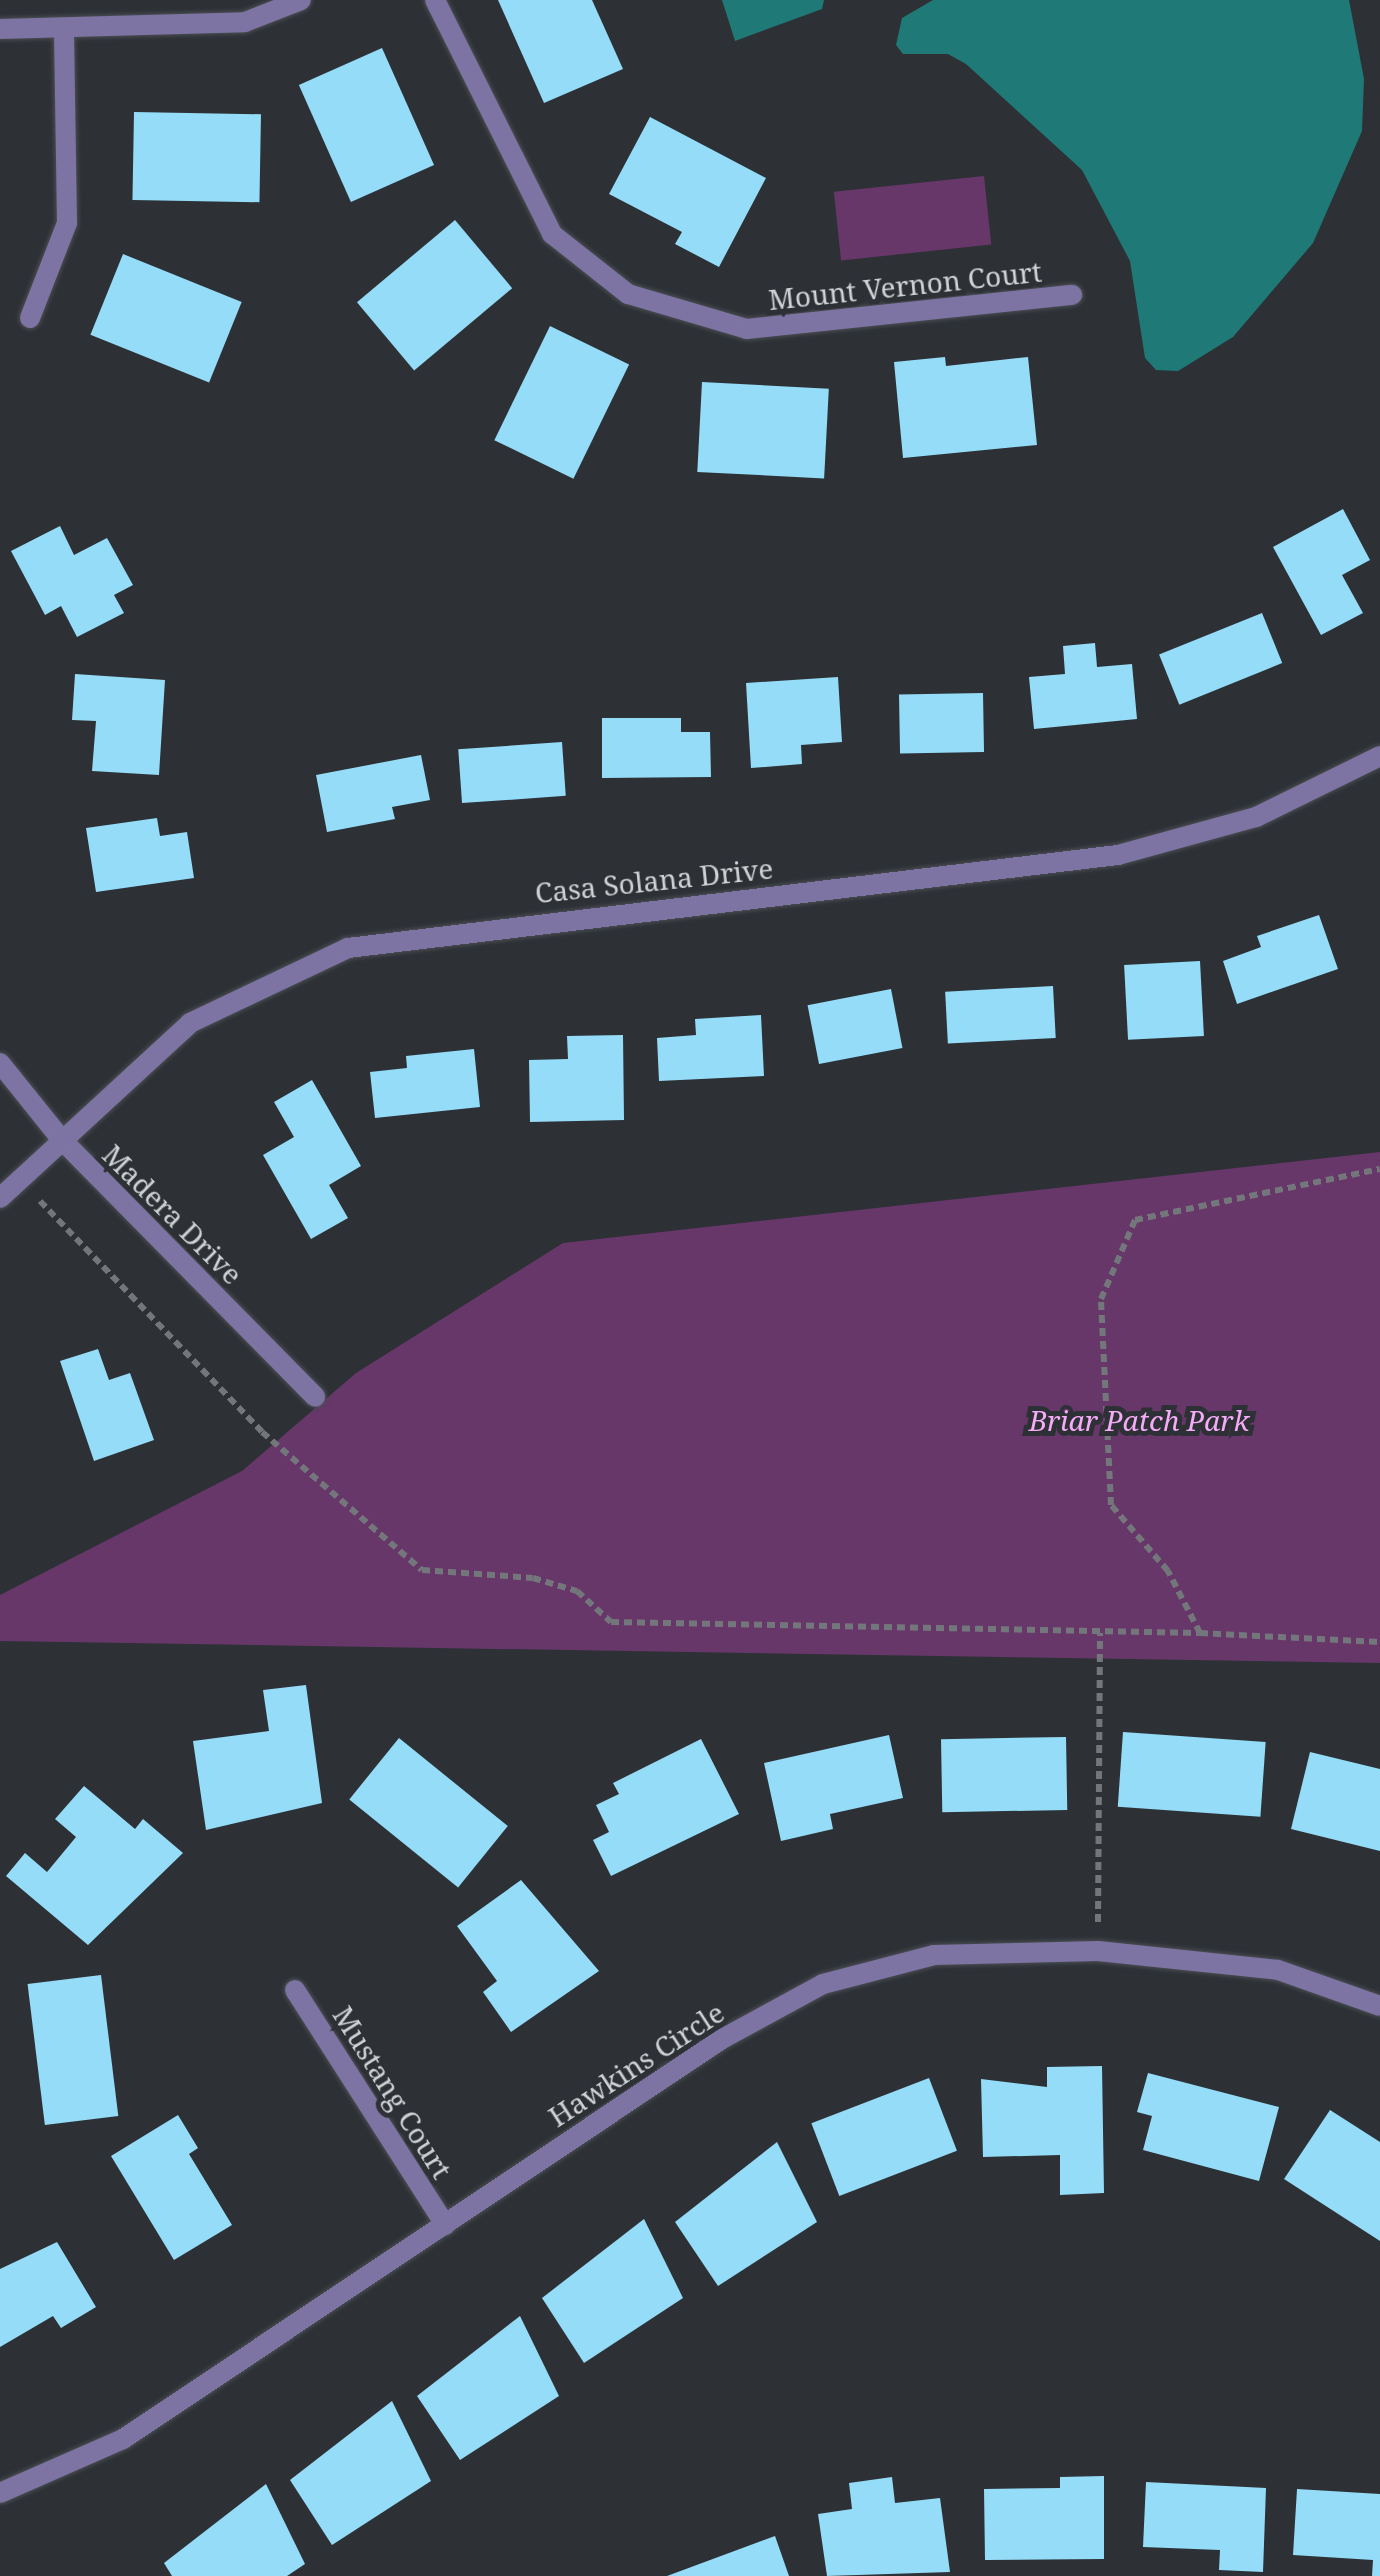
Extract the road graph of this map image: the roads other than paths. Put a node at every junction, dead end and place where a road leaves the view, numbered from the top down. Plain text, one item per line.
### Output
1 (208, 0) edge
2 (302, 0) edge
3 (435, 0) edge
4 (212, 22) junction
5 (0, 29) edge
6 (64, 33) junction
7 (1072, 295) dead end
8 (30, 318) dead end
9 (1380, 756) edge
10 (0, 1063) edge
11 (61, 1139) junction
12 (0, 1198) edge
13 (315, 1397) dead end
14 (295, 1990) dead end
15 (1380, 2006) edge
16 (444, 2225) junction
17 (0, 2493) edge

1 - 4 street
2 - 4 street
3 - 7 street, Mount Vernon Court
4 - 6 street
5 - 6 street
6 - 8 street
9 - 11 street, Casa Solana Drive
10 - 11 street, Madera Drive
11 - 12 street, Casa Solana Drive
11 - 13 street, Madera Drive
14 - 16 street, Mustang Court
15 - 16 street, Hawkins Circle
16 - 17 street, Hawkins Circle

